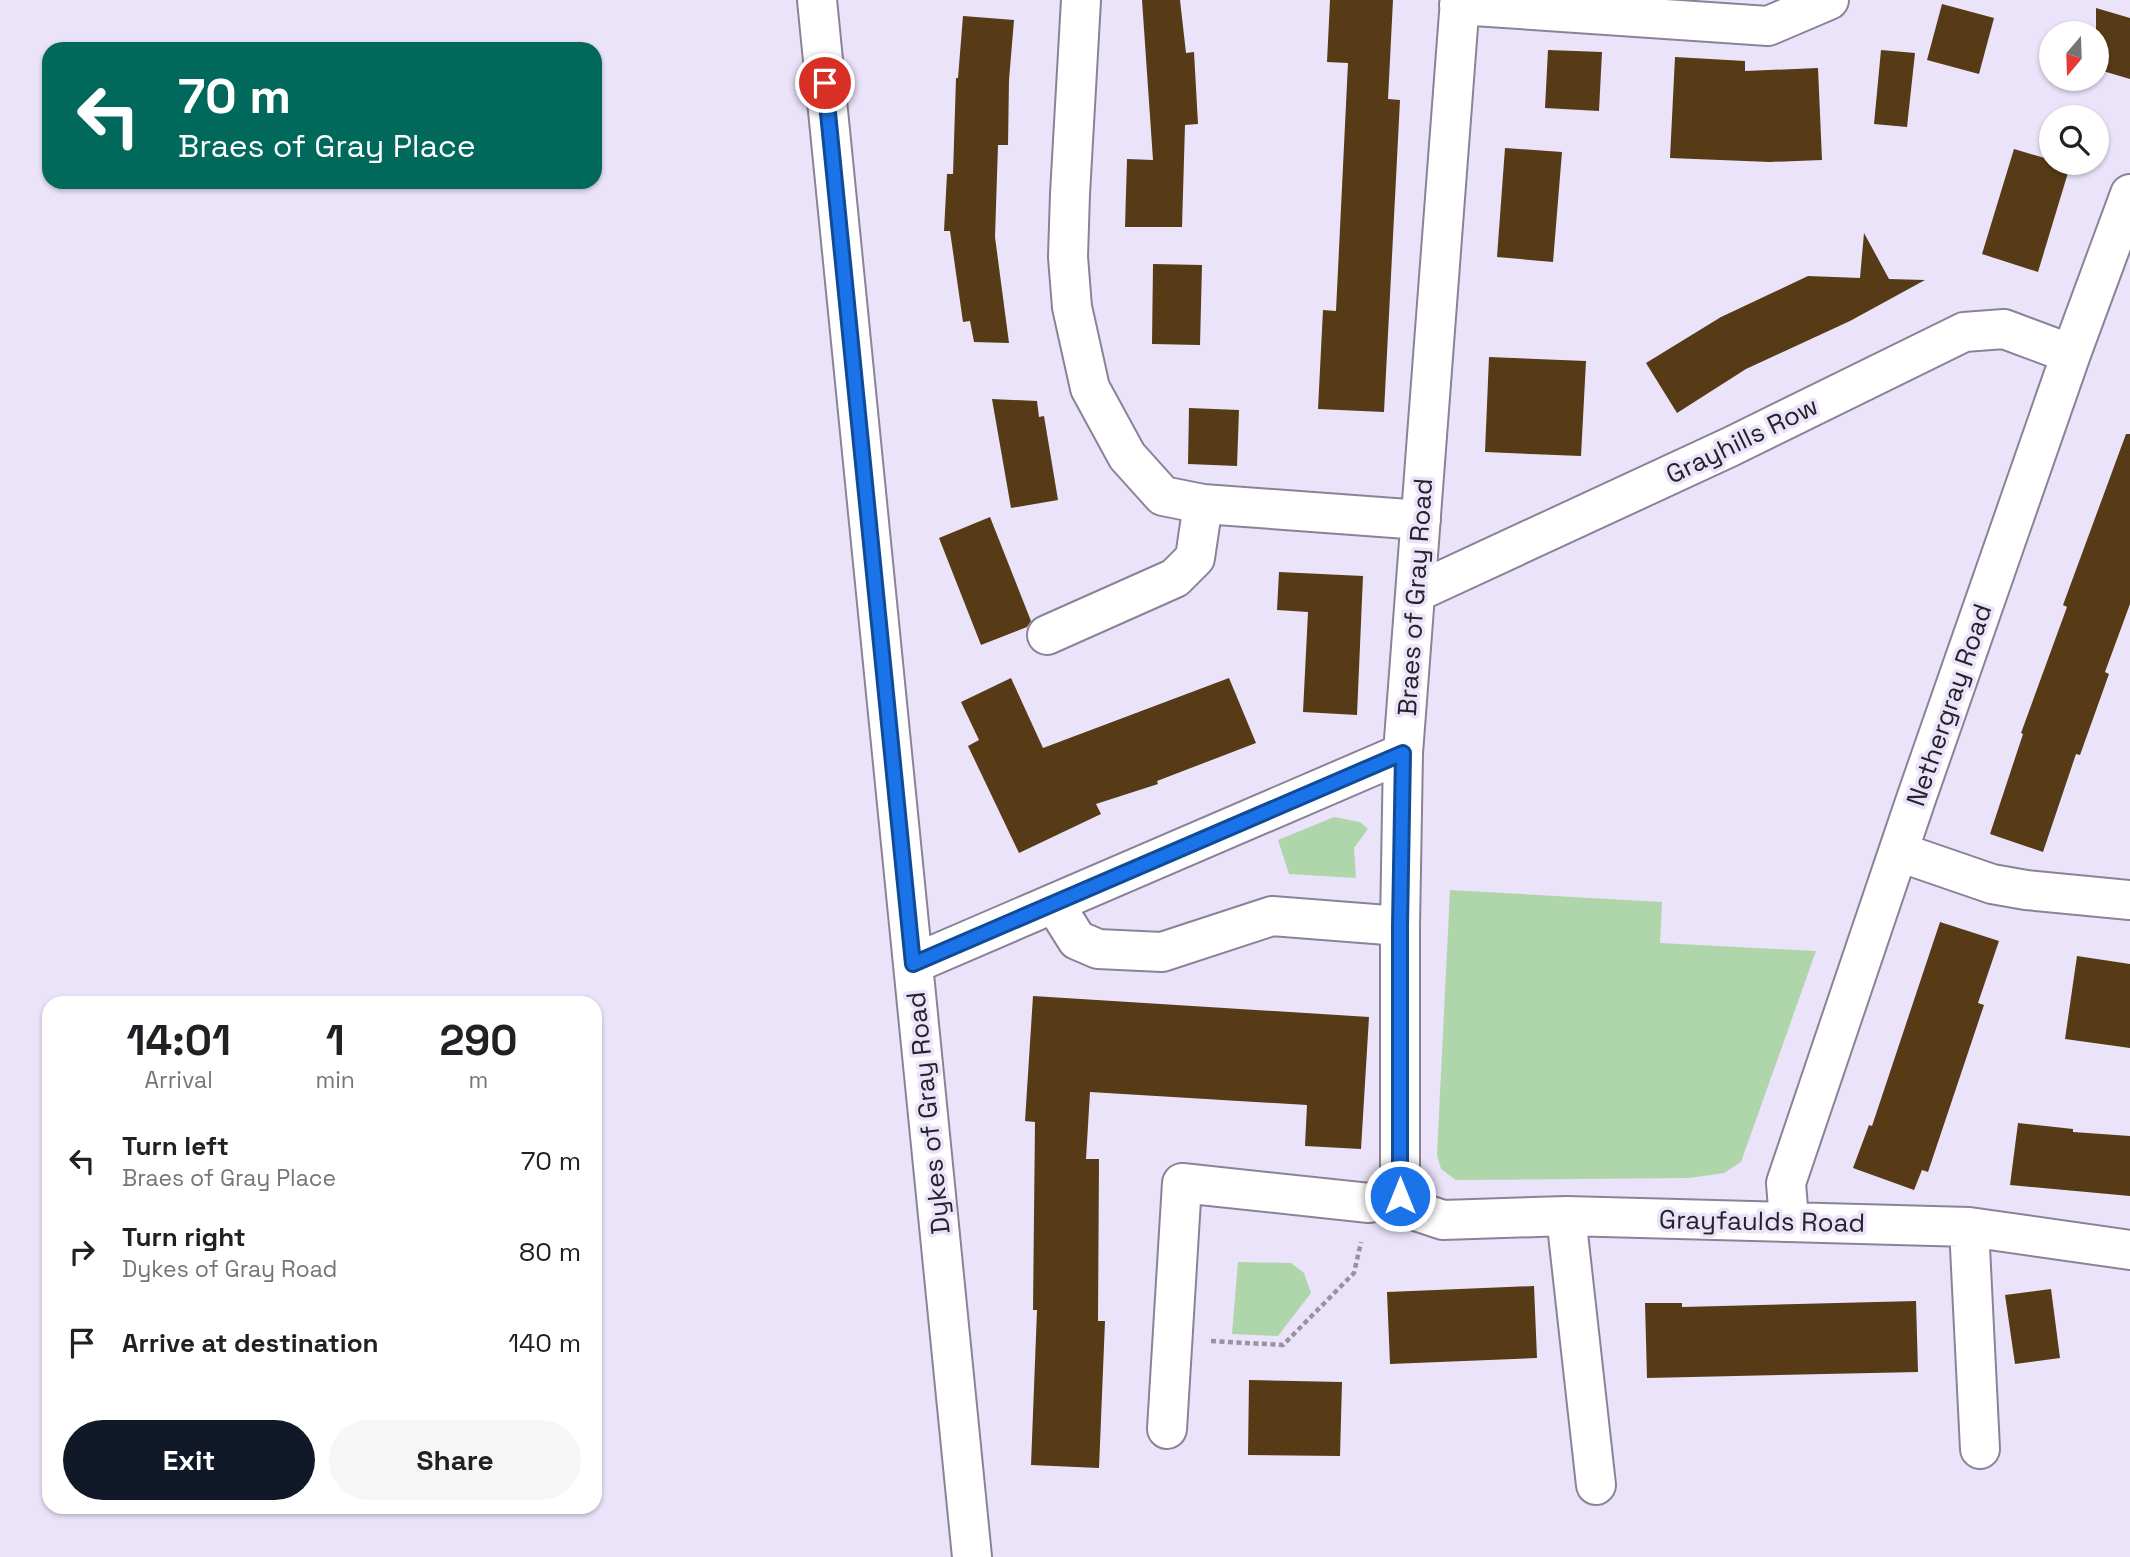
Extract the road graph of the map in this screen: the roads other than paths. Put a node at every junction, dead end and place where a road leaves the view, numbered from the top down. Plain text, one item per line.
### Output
1 (817, 0) edge
2 (1081, 0) edge
3 (1829, 0) edge
4 (1459, 3) edge
5 (2130, 194) edge
6 (2071, 354) junction
7 (1203, 504) junction
8 (1421, 520) junction
9 (1417, 592) junction
10 (1047, 635) dead end
11 (1403, 753) junction
12 (1899, 852) junction
13 (2130, 901) edge
14 (1055, 905) junction
15 (1400, 926) junction
16 (913, 964) junction
17 (1385, 1200) junction
18 (1566, 1216) junction
19 (1789, 1220) junction
20 (1969, 1227) junction
21 (2130, 1250) edge
22 (1167, 1429) dead end
23 (1980, 1450) dead end
24 (1596, 1485) dead end
25 (972, 1557) edge

1 - 16 street, Dykes of Gray Road
2 - 7 street
3 - 4 street
4 - 8 street, Braes of Gray Road
5 - 6 street, Nethergray Road
6 - 9 street, Grayhills Row
6 - 12 street, Nethergray Road
7 - 8 street
7 - 10 street
8 - 9 street, Braes of Gray Road
9 - 11 street, Braes of Gray Road
11 - 14 street
11 - 15 street, Braes of Gray Road
12 - 13 street
12 - 19 street, Nethergray Road
14 - 15 street
14 - 16 street
15 - 17 street, Braes of Gray Road
16 - 25 street, Dykes of Gray Road
17 - 18 street, Grayfaulds Road
17 - 22 street
18 - 19 street, Grayfaulds Road
18 - 24 street
19 - 20 street, Grayfaulds Road
20 - 21 street, Grayfaulds Road
20 - 23 street

